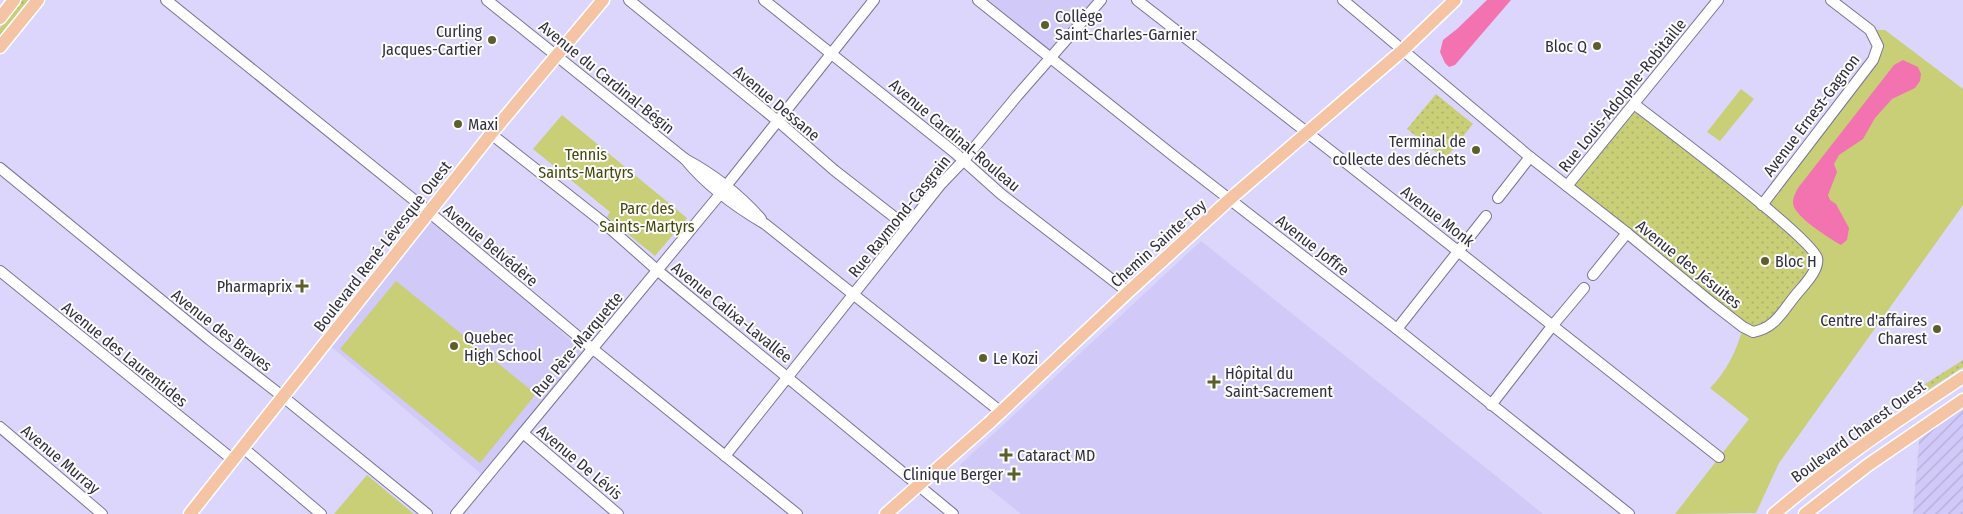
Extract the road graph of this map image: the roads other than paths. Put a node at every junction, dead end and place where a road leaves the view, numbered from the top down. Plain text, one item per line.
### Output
1 (14, 0) edge
2 (38, 0) edge
3 (166, 0) edge
4 (487, 0) edge
5 (603, 0) edge
6 (628, 0) edge
7 (764, 0) edge
8 (874, 0) edge
9 (978, 0) edge
10 (1101, 0) edge
11 (1137, 0) edge
12 (1343, 0) edge
13 (1455, 0) edge
14 (1718, 0) edge
15 (1831, 0) edge
16 (0, 18) edge
17 (0, 47) edge
18 (1403, 50) junction
19 (831, 54) junction
20 (557, 56) junction
21 (1051, 58) junction
22 (1634, 104) junction
23 (778, 122) junction
24 (1306, 132) junction
25 (491, 134) junction
26 (1530, 157) junction
27 (964, 160) junction
28 (0, 168) edge
29 (1567, 186) junction
30 (723, 189) junction
31 (1498, 198) dead end
32 (1230, 199) junction
33 (1762, 205) junction
34 (429, 212) junction
35 (1486, 216) dead end
36 (907, 227) junction
37 (1626, 233) junction
38 (1458, 252) junction
39 (657, 270) junction
40 (0, 271) edge
41 (1593, 274) dead end
42 (1584, 288) dead end
43 (1128, 292) junction
44 (854, 294) junction
45 (1553, 325) junction
46 (1397, 328) junction
47 (593, 349) junction
48 (1963, 376) edge
49 (787, 377) junction
50 (282, 396) junction
51 (1963, 400) edge
52 (1491, 405) junction
53 (1000, 412) junction
54 (0, 427) edge
55 (523, 433) junction
56 (242, 447) junction
57 (725, 456) junction
58 (1719, 457) dead end
59 (232, 459) junction
60 (919, 486) junction
61 (102, 514) edge
62 (190, 514) edge
63 (322, 514) edge
64 (427, 514) edge
65 (456, 514) edge
66 (618, 514) edge
67 (797, 514) edge
68 (886, 514) edge
69 (952, 514) edge
70 (1629, 514) edge
71 (1774, 514) edge
72 (1805, 514) edge

1 - 16 main road
2 - 17 main road
3 - 34 street, Avenue Belvédère
4 - 20 street, Avenue du Cardinal-Bégin
5 - 20 main road, Boulevard René-Lévesque Ouest
6 - 23 street, Avenue Dessane
7 - 19 street, Avenue Cardinal-Rouleau
8 - 19 street, Rue Père-Marquette
9 - 21 street, Avenue Joffre
10 - 21 street, Rue Raymond-Casgrain
11 - 24 street, Avenue Monk
12 - 18 street, Avenue des Jésuites
13 - 18 main road, Chemin Sainte-Foy
14 - 22 street, Rue Louis-Adolphe-Robitaille
15 - 33 street, Avenue Ernest-Gagnon
18 - 24 main road, Chemin Sainte-Foy
18 - 26 street, Avenue des Jésuites
19 - 23 street, Rue Père-Marquette
19 - 27 street, Avenue Cardinal-Rouleau
20 - 25 main road, Boulevard René-Lévesque Ouest
20 - 30 street, Avenue du Cardinal-Bégin
21 - 27 street, Rue Raymond-Casgrain
21 - 32 street, Avenue Joffre
22 - 29 street, Rue Louis-Adolphe-Robitaille
22 - 33 street, Avenue des Jésuites
23 - 30 street, Rue Père-Marquette
23 - 36 street, Avenue Dessane
24 - 32 main road, Chemin Sainte-Foy
24 - 38 street, Avenue Monk
25 - 34 main road, Boulevard René-Lévesque Ouest
25 - 39 street, Avenue Calixa-Lavallée
26 - 29 street, Avenue des Jésuites
26 - 31 street
27 - 36 street, Rue Raymond-Casgrain
27 - 43 street, Avenue Cardinal-Rouleau
28 - 50 street, Avenue des Braves
29 - 37 street, Avenue des Jésuites
30 - 39 street, Rue Père-Marquette
30 - 44 street, Avenue du Cardinal-Bégin
32 - 43 main road, Chemin Sainte-Foy
32 - 46 street, Avenue Joffre
33 - 37 street, Avenue des Jésuites
34 - 47 street, Avenue Belvédère
34 - 50 main road, Boulevard René-Lévesque Ouest
35 - 38 street
36 - 44 street, Rue Raymond-Casgrain
37 - 41 street
38 - 45 street, Avenue Monk
38 - 46 street
39 - 47 street, Rue Père-Marquette
39 - 49 street, Avenue Calixa-Lavallée
40 - 59 street, Avenue des Laurentides
42 - 45 street
43 - 53 main road, Chemin Sainte-Foy
44 - 49 street, Rue Raymond-Casgrain
44 - 53 street, Avenue du Cardinal-Bégin
45 - 52 street
45 - 58 street, Avenue Monk
46 - 52 street, Avenue Joffre
47 - 55 street, Rue Père-Marquette
47 - 57 street, Avenue Belvédère
48 - 71 main road, Boulevard Charest Ouest
49 - 57 street, Rue Raymond-Casgrain
49 - 60 street, Avenue Calixa-Lavallée
50 - 56 main road, Boulevard René-Lévesque Ouest
50 - 64 street, Avenue des Braves
51 - 72 main road, Boulevard Charest Ouest
52 - 70 street, Avenue Joffre
53 - 60 main road, Chemin Sainte-Foy
54 - 61 street, Avenue Murray
55 - 65 street, Rue Père-Marquette
55 - 66 street, Avenue De Lévis
56 - 59 main road, Boulevard René-Lévesque Ouest
56 - 63 street
57 - 67 street, Avenue Belvédère
59 - 62 main road, Boulevard René-Lévesque Ouest
60 - 68 main road, Chemin Sainte-Foy
60 - 69 street, Avenue Calixa-Lavallée

